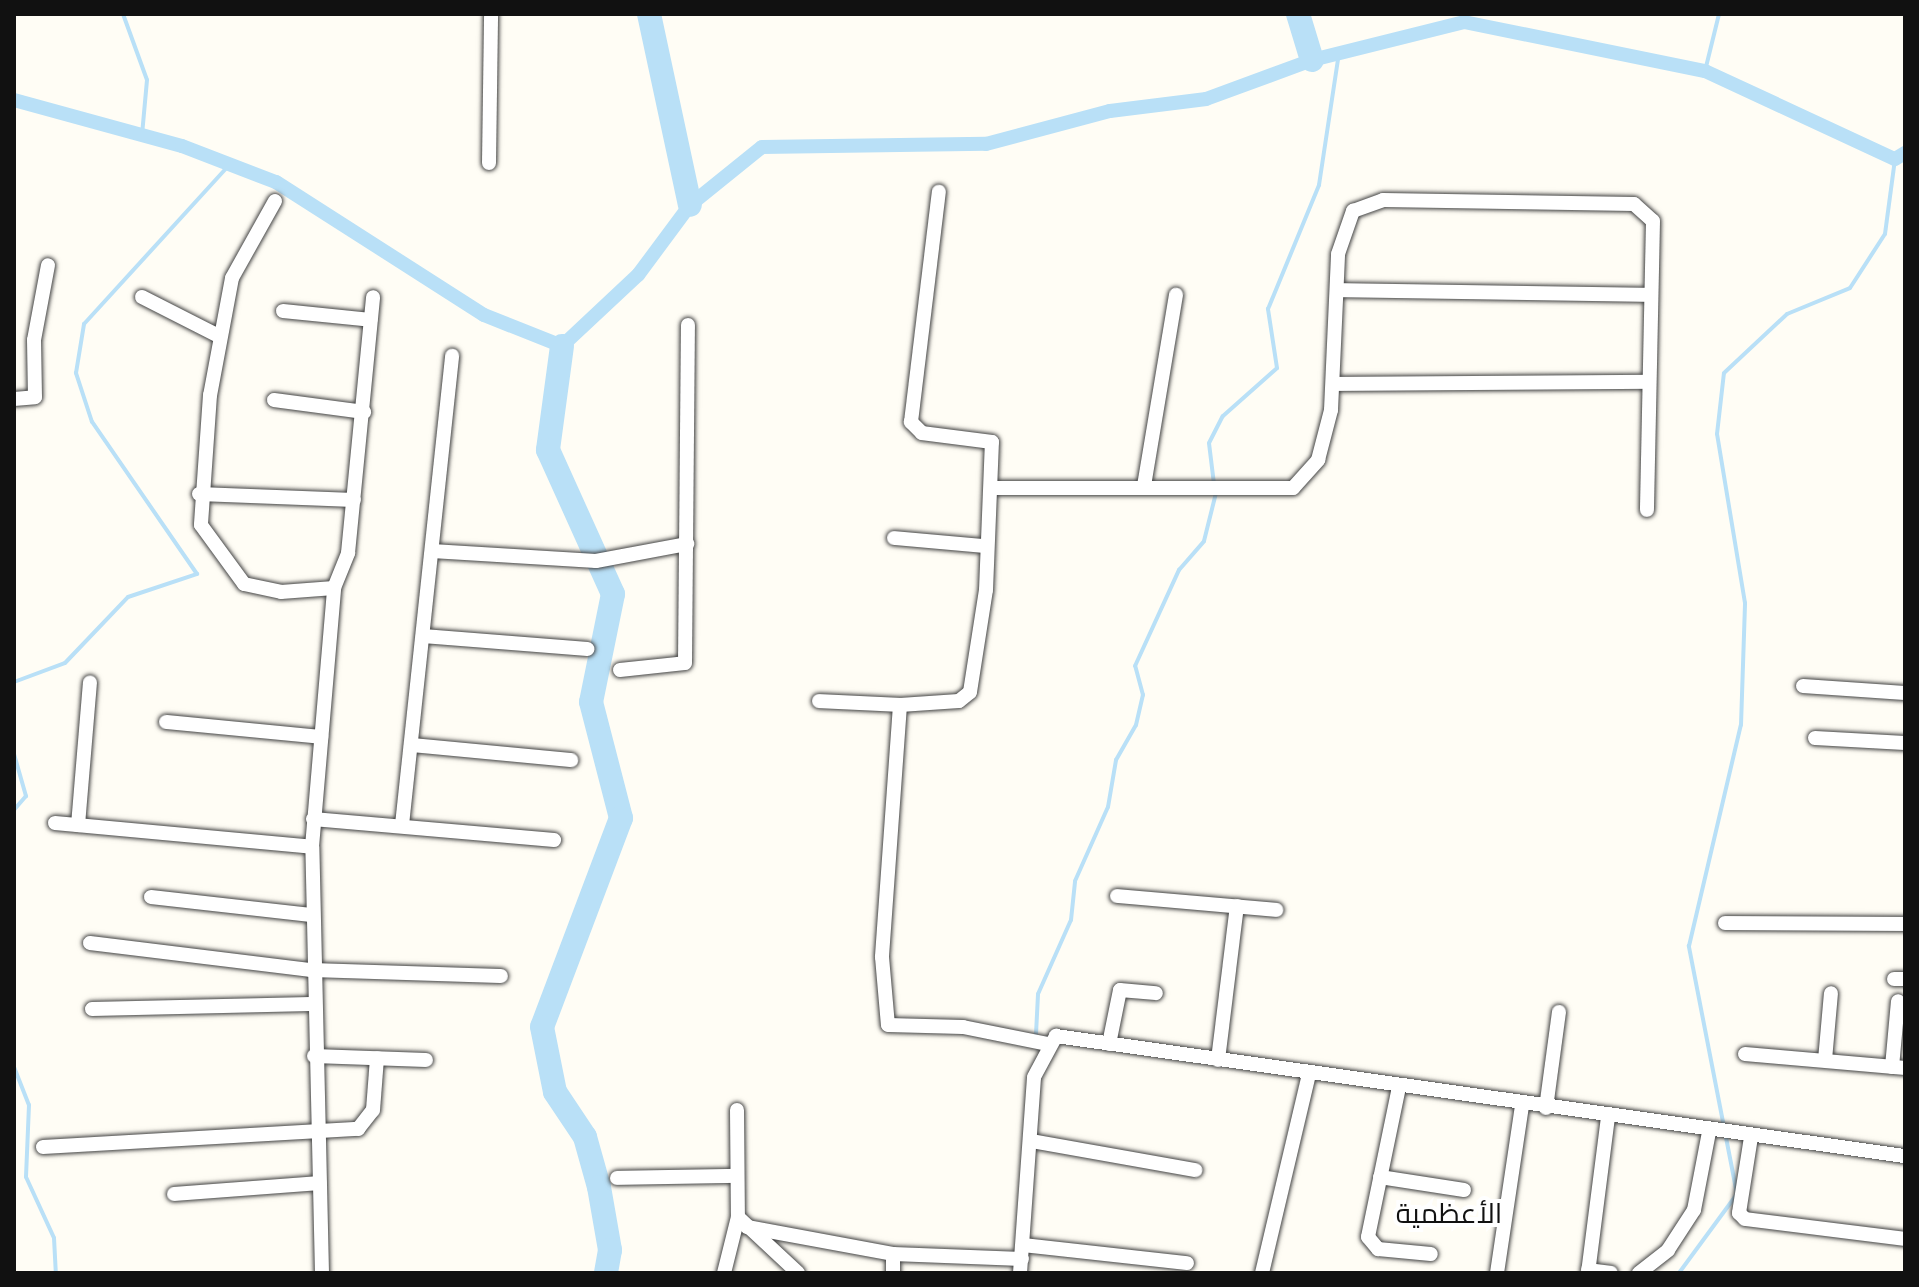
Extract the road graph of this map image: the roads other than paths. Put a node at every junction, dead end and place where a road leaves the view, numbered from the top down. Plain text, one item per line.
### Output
1 (491, 14) edge
2 (489, 163) dead end
3 (939, 192) dead end
4 (275, 201) dead end
5 (48, 265) dead end
6 (1337, 290) junction
7 (1176, 295) dead end
8 (1651, 295) junction
9 (142, 297) dead end
10 (373, 297) dead end
11 (283, 311) dead end
12 (371, 320) junction
13 (688, 325) dead end
14 (219, 336) junction
15 (452, 356) dead end
16 (1649, 382) junction
17 (1333, 384) junction
18 (14, 399) edge
19 (274, 400) dead end
20 (364, 412) junction
21 (1144, 486) junction
22 (991, 488) junction
23 (199, 494) junction
24 (354, 500) junction
25 (1647, 510) dead end
26 (894, 538) dead end
27 (687, 544) junction
28 (984, 546) junction
29 (432, 551) junction
30 (334, 588) junction
31 (423, 636) junction
32 (587, 649) dead end
33 (620, 670) dead end
34 (90, 683) dead end
35 (1803, 686) dead end
36 (1905, 693) edge
37 (819, 701) dead end
38 (900, 705) junction
39 (166, 722) dead end
40 (321, 737) junction
41 (1815, 738) dead end
42 (1905, 743) edge
43 (411, 745) junction
44 (571, 760) dead end
45 (313, 819) junction
46 (55, 823) dead end
47 (78, 825) junction
48 (402, 825) junction
49 (554, 840) dead end
50 (312, 847) junction
51 (1117, 896) dead end
52 (151, 897) dead end
53 (1237, 906) junction
54 (1276, 910) dead end
55 (311, 915) junction
56 (1725, 923) dead end
57 (1905, 924) edge
58 (90, 943) dead end
59 (311, 970) junction
60 (501, 976) dead end
61 (1156, 993) dead end
62 (1831, 993) dead end
63 (1898, 1001) dead end
64 (311, 1004) junction
65 (92, 1009) dead end
66 (1559, 1012) dead end
67 (1048, 1044) junction
68 (1109, 1044) junction
69 (1745, 1054) dead end
70 (314, 1056) junction
71 (377, 1058) junction
72 (426, 1060) dead end
73 (1218, 1060) junction
74 (1825, 1060) junction
75 (1899, 1067) edge
76 (1309, 1074) junction
77 (1399, 1087) junction
78 (1522, 1105) junction
79 (1546, 1108) junction
80 (737, 1110) dead end
81 (1608, 1117) junction
82 (1711, 1132) junction
83 (318, 1135) junction
84 (1748, 1137) junction
85 (1032, 1141) junction
86 (43, 1147) dead end
87 (1905, 1156) edge
88 (1195, 1170) dead end
89 (734, 1176) junction
90 (1380, 1177) junction
91 (617, 1178) dead end
92 (320, 1183) junction
93 (1464, 1190) dead end
94 (174, 1194) dead end
95 (743, 1222) junction
96 (1905, 1239) edge
97 (893, 1254) junction
98 (1431, 1254) dead end
99 (1022, 1259) edge
100 (1187, 1263) dead end
101 (1588, 1272) edge
102 (322, 1273) edge
103 (724, 1273) edge
104 (798, 1273) edge
105 (893, 1273) edge
106 (1262, 1273) edge
107 (1497, 1273) edge
108 (1611, 1273) edge
109 (1639, 1273) edge

1 - 2 street
3 - 22 street
4 - 14 street
5 - 18 street
6 - 8 street
6 - 8 street
6 - 17 street
7 - 21 street
8 - 16 street
9 - 14 street
10 - 12 street
11 - 12 street
12 - 20 street
13 - 27 street
14 - 23 street
15 - 29 street
16 - 17 street
16 - 25 street
17 - 21 street
19 - 20 street
20 - 24 street
21 - 22 street
22 - 28 street
23 - 24 street
23 - 30 street
24 - 30 street
26 - 28 street
27 - 29 street
27 - 33 street
28 - 38 street
29 - 31 street
30 - 40 street
31 - 32 street
31 - 43 street
34 - 47 street
35 - 36 street
37 - 38 street
38 - 67 street
39 - 40 street
40 - 45 street
41 - 42 street
43 - 44 street
43 - 48 street
45 - 48 street
45 - 50 street
46 - 47 street
47 - 50 street
48 - 49 street
50 - 55 street
51 - 53 street
52 - 55 street
53 - 54 street
53 - 73 street
55 - 59 street
56 - 57 street
58 - 59 street
59 - 60 street
59 - 64 street
61 - 68 street
62 - 74 street
63 - 75 street
64 - 65 street
64 - 70 street
66 - 79 street
67 - 68 street
67 - 85 street
68 - 73 street
69 - 74 street
70 - 71 street
70 - 83 street
71 - 72 street
71 - 83 street
73 - 76 street
74 - 75 street
76 - 77 street
76 - 106 street
77 - 78 street
77 - 90 street
78 - 79 street
78 - 107 street
79 - 81 street
80 - 89 street
81 - 82 street
81 - 101 street
82 - 84 street
82 - 109 street
83 - 86 street
83 - 92 street
84 - 87 street
84 - 96 street
85 - 88 street
85 - 99 street
89 - 91 street
89 - 95 street
90 - 93 street
90 - 98 street
92 - 94 street
92 - 102 street
95 - 97 street
95 - 103 street
95 - 104 street
97 - 99 street
97 - 105 street
99 - 100 street
101 - 108 street

